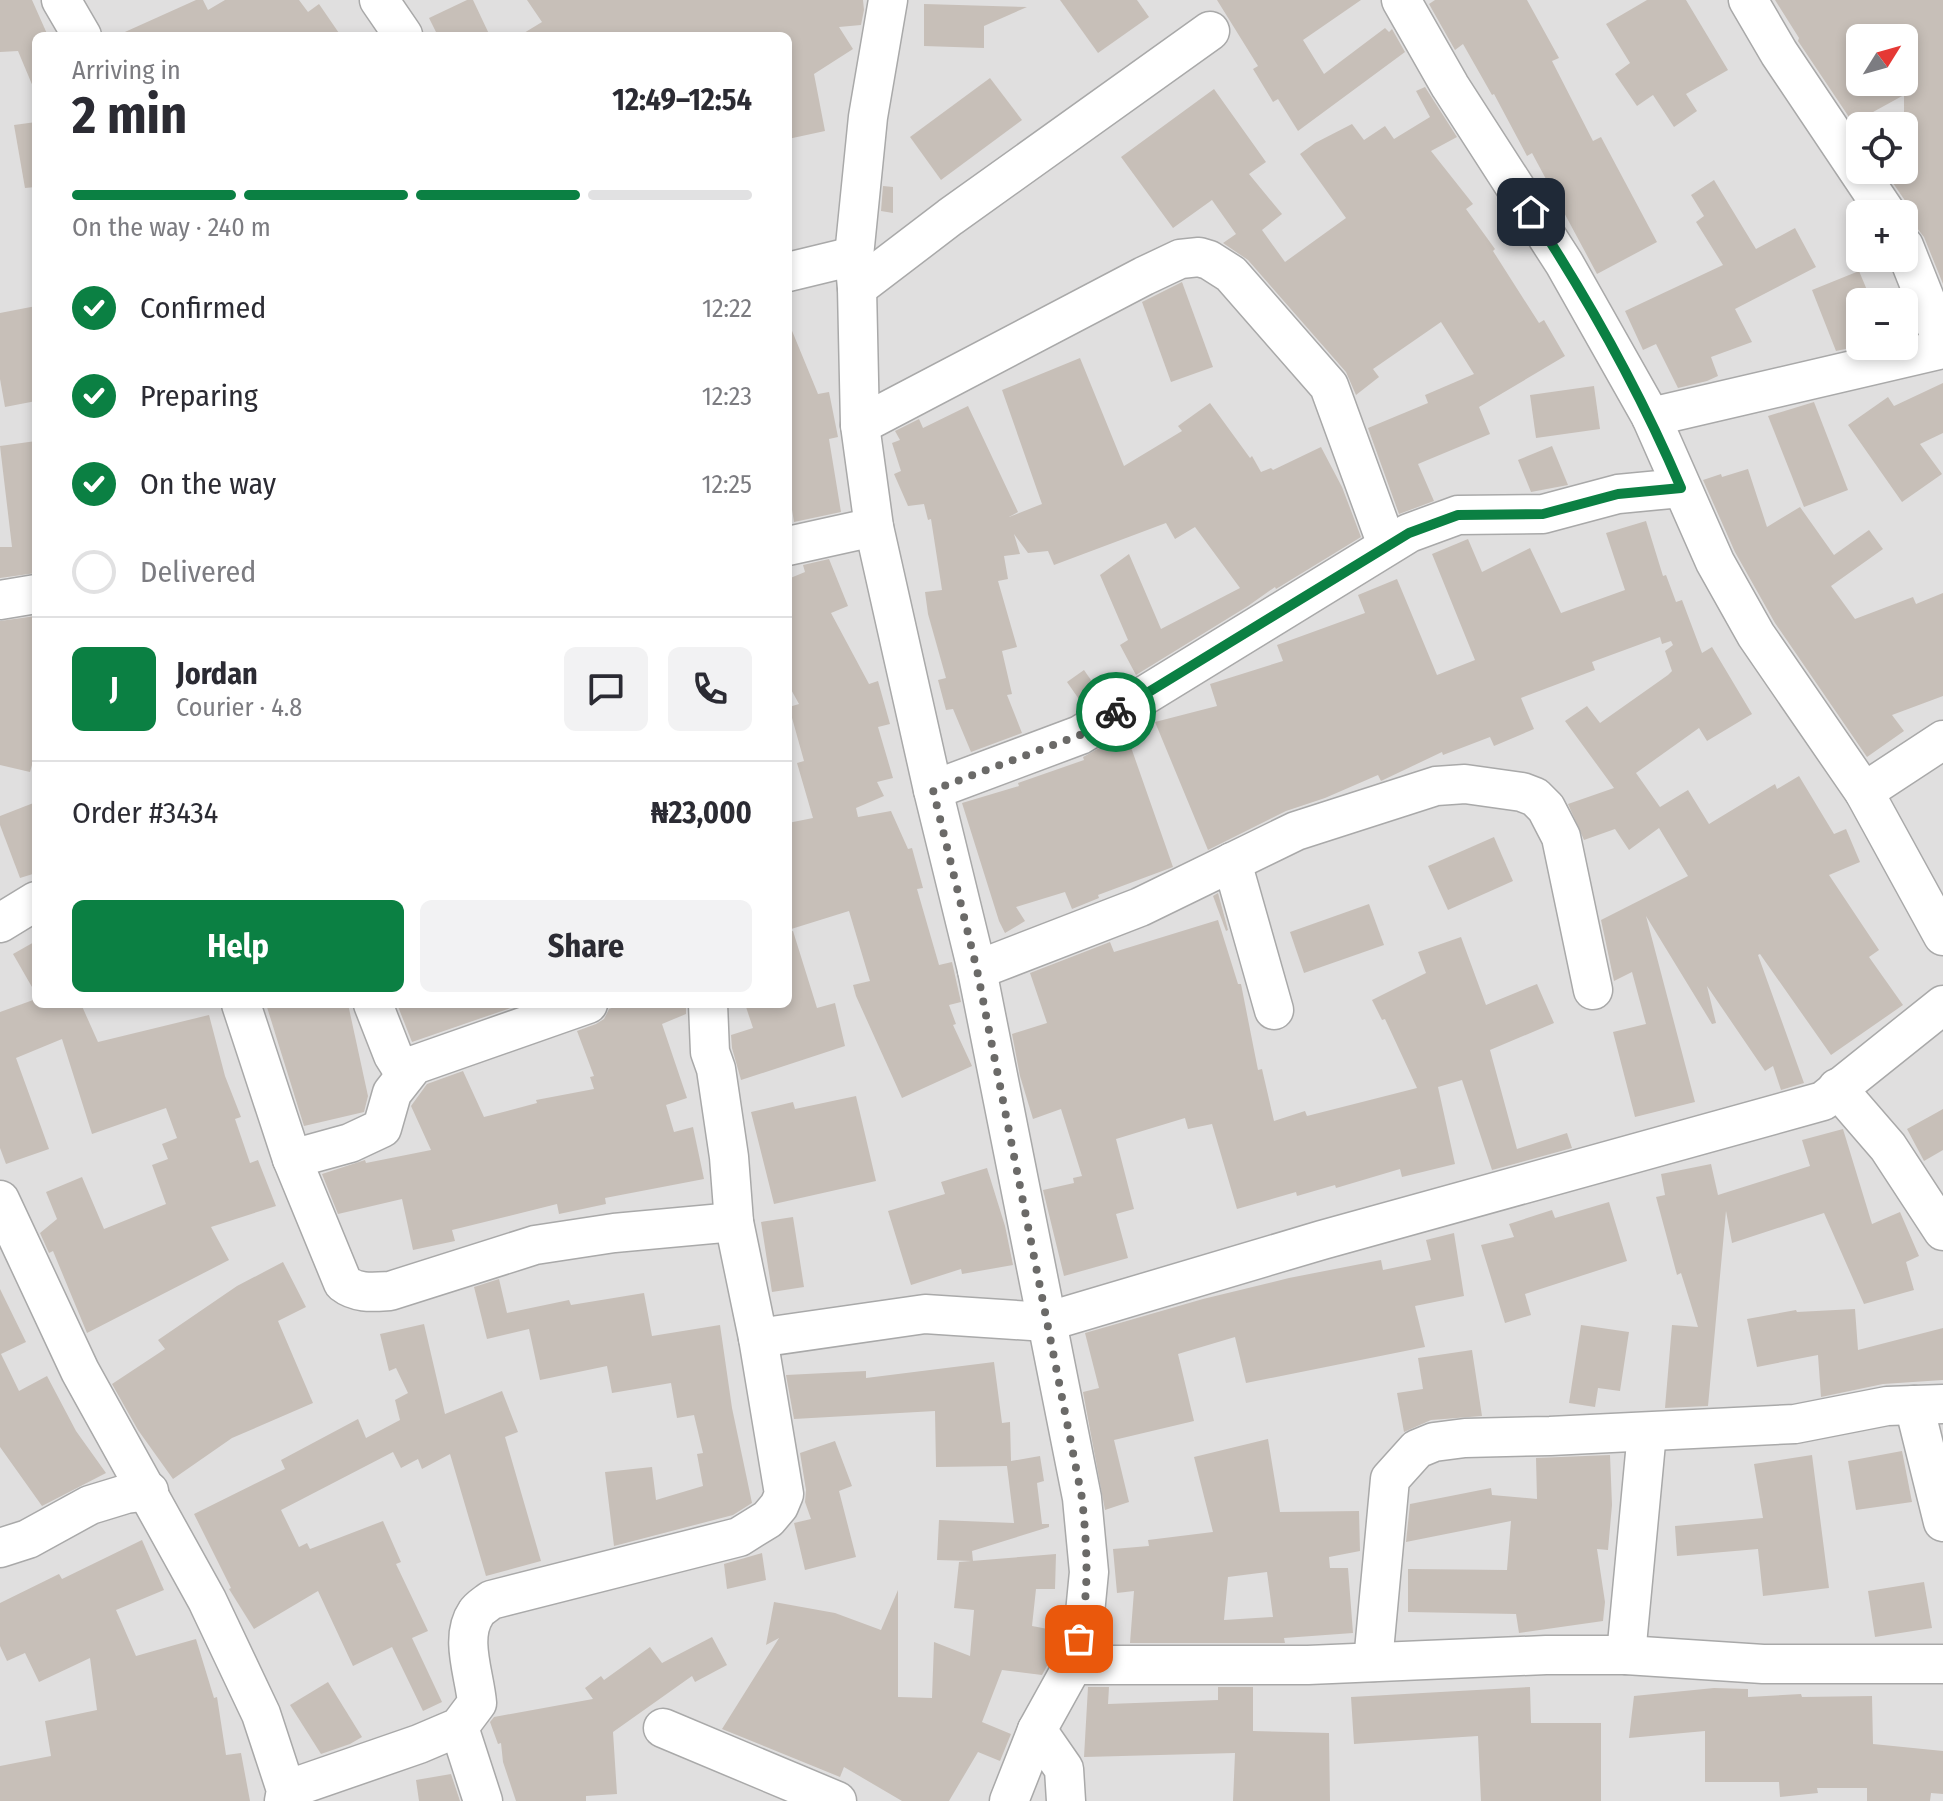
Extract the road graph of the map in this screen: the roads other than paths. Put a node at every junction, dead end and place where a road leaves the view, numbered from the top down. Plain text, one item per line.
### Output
1 (61, 0) edge
2 (379, 0) edge
3 (888, 0) edge
4 (1401, 0) edge
5 (1748, 0) edge
6 (1210, 31) dead end
7 (80, 32) edge
8 (401, 32) edge
9 (1878, 200) edge
10 (792, 272) edge
11 (856, 272) junction
12 (1914, 272) edge
13 (1943, 346) edge
14 (1651, 417) junction
15 (860, 425) junction
16 (1681, 488) junction
17 (874, 527) junction
18 (792, 545) edge
19 (1387, 545) junction
20 (32, 595) edge
21 (0, 600) edge
22 (1943, 740) edge
23 (933, 790) junction
24 (1864, 792) junction
25 (1232, 862) junction
26 (32, 903) edge
27 (0, 923) edge
28 (1943, 936) edge
29 (977, 970) junction
30 (1593, 990) dead end
31 (1943, 1005) edge
32 (242, 1008) edge
33 (375, 1008) edge
34 (565, 1008) edge
35 (708, 1008) edge
36 (1274, 1010) dead end
37 (405, 1074) junction
38 (1837, 1088) junction
39 (292, 1159) junction
40 (0, 1200) edge
41 (734, 1222) junction
42 (1943, 1231) edge
43 (1046, 1322) junction
44 (758, 1338) junction
45 (1928, 1405) edge
46 (1647, 1432) junction
47 (149, 1491) junction
48 (1943, 1522) edge
49 (0, 1548) edge
50 (1626, 1655) junction
51 (1373, 1662) junction
52 (1943, 1664) edge
53 (1073, 1665) junction
54 (459, 1727) junction
55 (663, 1728) dead end
56 (1037, 1730) junction
57 (285, 1796) edge
58 (483, 1801) edge
59 (837, 1801) edge
60 (1009, 1801) edge
61 (1066, 1801) edge

1 - 7 street
2 - 8 street
3 - 11 street
4 - 14 street
5 - 9 street
6 - 11 street
10 - 11 street
11 - 15 street
12 - 13 street
13 - 14 street
14 - 16 street
15 - 17 street
15 - 19 street
16 - 19 street
16 - 24 street
17 - 18 street
17 - 23 street
19 - 23 street
20 - 21 street
22 - 24 street
23 - 29 street
24 - 28 street
25 - 29 street
25 - 30 street
25 - 36 street
26 - 27 street
29 - 43 street
31 - 38 street
32 - 39 street
33 - 37 street
34 - 37 street
35 - 41 street
37 - 39 street
38 - 42 street
38 - 43 street
39 - 41 street
40 - 47 street
41 - 44 street
43 - 44 street
43 - 53 street
44 - 54 street
45 - 46 street
45 - 48 street
46 - 50 street
46 - 51 street
47 - 49 street
47 - 57 street
50 - 51 street
50 - 52 street
51 - 53 street
53 - 56 street
54 - 57 street
54 - 58 street
55 - 59 street
56 - 60 street
56 - 61 street

